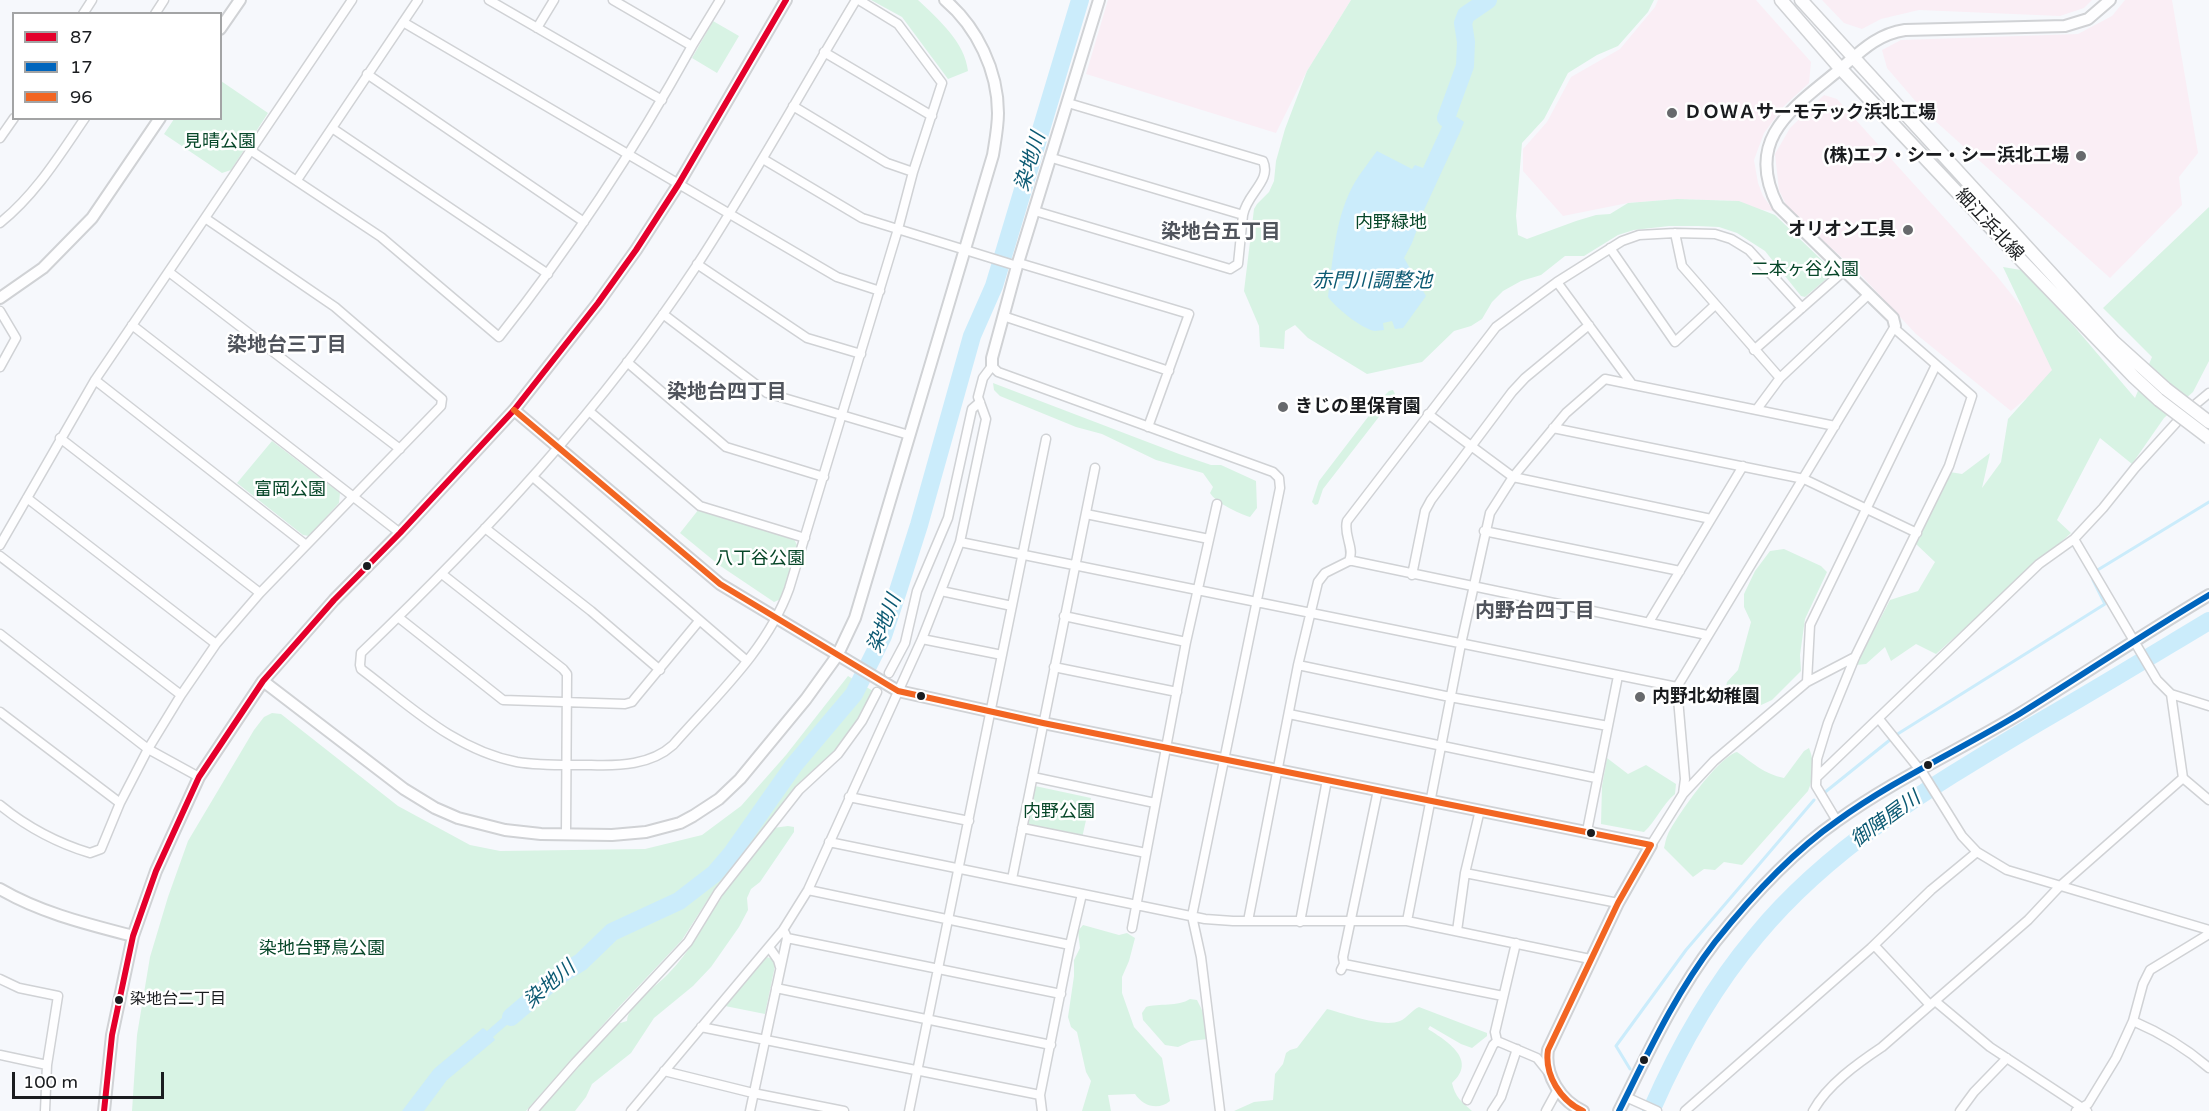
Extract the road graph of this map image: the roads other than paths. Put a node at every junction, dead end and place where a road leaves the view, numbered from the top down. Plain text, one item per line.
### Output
1 (240, 0) edge
2 (352, 0) edge
3 (418, 0) edge
4 (489, 0) edge
5 (554, 0) edge
6 (613, 0) edge
7 (720, 0) edge
8 (786, 0) edge
9 (858, 0) edge
10 (945, 0) edge
11 (1099, 0) edge
12 (1781, 0) edge
13 (1801, 0) edge
14 (2110, 0) edge
15 (403, 22) junction
16 (222, 26) edge
17 (537, 28) junction
18 (692, 46) junction
19 (824, 52) junction
20 (1853, 57) junction
21 (1840, 68) junction
22 (367, 74) junction
23 (662, 100) junction
24 (1068, 103) junction
25 (793, 106) junction
26 (932, 116) junction
27 (13, 120) edge
28 (84, 120) edge
29 (159, 120) edge
30 (332, 128) junction
31 (0, 138) edge
32 (250, 150) junction
33 (629, 156) junction
34 (1052, 158) junction
35 (762, 159) junction
36 (913, 172) junction
37 (297, 180) junction
38 (678, 185) junction
39 (1035, 212) junction
40 (728, 214) junction
41 (1243, 215) junction
42 (205, 218) junction
43 (584, 222) junction
44 (0, 223) edge
45 (898, 229) junction
46 (1675, 233) junction
47 (1610, 248) junction
48 (964, 250) junction
49 (697, 264) junction
50 (1015, 264) junction
51 (1845, 270) junction
52 (169, 272) junction
53 (548, 274) junction
54 (1557, 282) junction
55 (880, 291) junction
56 (1869, 294) junction
57 (0, 298) edge
58 (1715, 305) junction
59 (1802, 308) junction
60 (0, 311) edge
61 (663, 314) junction
62 (1004, 316) junction
63 (132, 325) junction
64 (1588, 325) junction
65 (1895, 327) junction
66 (1755, 350) junction
67 (861, 354) junction
68 (627, 362) junction
69 (1936, 365) junction
70 (992, 366) junction
71 (0, 367) edge
72 (1620, 367) junction
73 (1169, 371) junction
74 (1780, 378) junction
75 (1605, 379) junction
76 (94, 380) junction
77 (1632, 384) junction
78 (2209, 393) edge
79 (980, 402) junction
80 (1757, 409) junction
81 (514, 410) junction
82 (589, 411) junction
83 (1428, 414) junction
84 (843, 416) junction
85 (2209, 422) edge
86 (1835, 426) junction
87 (1148, 427) junction
88 (1553, 428) junction
89 (909, 435) junction
90 (60, 438) junction
91 (2209, 438) edge
92 (1046, 440) dead end
93 (1470, 446) junction
94 (559, 448) junction
95 (400, 449) junction
96 (1743, 466) junction
97 (1095, 468) dead end
98 (532, 477) junction
99 (824, 477) junction
100 (1513, 477) junction
101 (1804, 479) junction
102 (354, 497) junction
103 (27, 498) junction
104 (1216, 504) dead end
105 (1866, 508) junction
106 (1086, 514) junction
107 (1712, 519) junction
108 (485, 528) junction
109 (1484, 531) junction
110 (1917, 533) junction
111 (400, 534) junction
112 (805, 538) junction
113 (1209, 539) junction
114 (2074, 539) junction
115 (960, 542) junction
116 (0, 545) edge
117 (306, 545) junction
118 (1351, 549) junction
119 (1023, 554) junction
120 (0, 556) edge
121 (1349, 561) junction
122 (1364, 564) junction
123 (1076, 565) junction
124 (1680, 570) junction
125 (442, 574) junction
126 (1412, 575) junction
127 (1473, 588) junction
128 (1198, 590) junction
129 (941, 591) junction
130 (260, 593) junction
131 (2209, 595) edge
132 (1256, 603) junction
133 (1012, 606) junction
134 (1311, 613) junction
135 (1065, 616) junction
136 (398, 617) junction
137 (777, 620) junction
138 (699, 621) junction
139 (1649, 622) junction
140 (0, 634) edge
141 (1707, 635) junction
142 (922, 639) junction
143 (2133, 640) junction
144 (1186, 642) junction
145 (216, 644) junction
146 (1461, 644) junction
147 (1002, 655) junction
148 (837, 656) junction
149 (1855, 657) junction
150 (747, 661) junction
151 (1298, 665) junction
152 (1054, 667) junction
153 (660, 670) junction
154 (889, 673) dead end
155 (1618, 676) junction
156 (263, 681) junction
157 (1807, 682) junction
158 (1677, 687) junction
159 (898, 691) junction
160 (877, 692) dead end
161 (1177, 693) junction
162 (2171, 694) junction
163 (181, 695) junction
164 (1450, 697) junction
165 (568, 702) junction
166 (2209, 706) edge
167 (0, 712) edge
168 (990, 712) junction
169 (1289, 714) junction
170 (1879, 719) junction
171 (1043, 723) junction
172 (1608, 726) junction
173 (1441, 746) junction
174 (1166, 747) junction
175 (148, 749) junction
176 (1224, 759) junction
177 (567, 765) junction
178 (1279, 769) junction
179 (1922, 772) junction
180 (199, 777) junction
181 (1033, 777) junction
182 (1817, 777) junction
183 (1596, 778) junction
184 (2182, 778) junction
185 (1327, 780) junction
186 (1378, 790) junction
187 (1683, 794) junction
188 (849, 797) junction
189 (1429, 800) junction
190 (2209, 800) edge
191 (120, 803) junction
192 (1155, 803) junction
193 (0, 805) edge
194 (1480, 810) junction
195 (969, 821) junction
196 (1837, 821) junction
197 (1022, 828) junction
198 (1587, 831) junction
199 (566, 834) junction
200 (829, 842) junction
201 (1651, 845) junction
202 (1977, 852) junction
203 (1146, 853) junction
204 (959, 868) junction
205 (1465, 873) junction
206 (1012, 879) junction
207 (2059, 887) junction
208 (0, 889) edge
209 (808, 890) junction
210 (1082, 894) junction
211 (1618, 903) junction
212 (1136, 905) junction
213 (1192, 916) junction
214 (948, 921) junction
215 (1248, 921) junction
216 (1407, 921) junction
217 (1300, 922) junction
218 (1352, 922) junction
219 (1132, 928) dead end
220 (1457, 930) junction
221 (2209, 932) edge
222 (785, 934) junction
223 (133, 936) junction
224 (1516, 943) junction
225 (1070, 945) junction
226 (1874, 945) junction
227 (769, 947) junction
228 (1590, 959) junction
229 (780, 967) junction
230 (939, 969) junction
231 (0, 979) edge
232 (776, 988) junction
233 (1061, 994) junction
234 (1503, 996) junction
235 (1932, 1003) junction
236 (928, 1021) junction
237 (2133, 1021) junction
238 (701, 1027) junction
239 (764, 1041) junction
240 (1497, 1041) junction
241 (1051, 1045) junction
242 (1517, 1049) junction
243 (0, 1055) edge
244 (2007, 1058) junction
245 (47, 1065) junction
246 (2209, 1068) edge
247 (664, 1071) junction
248 (918, 1072) junction
249 (1551, 1076) junction
250 (1558, 1089) junction
251 (753, 1093) junction
252 (1040, 1095) junction
253 (1630, 1099) junction
254 (1467, 1100) dead end
255 (2082, 1110) edge
256 (45, 1111) edge
257 (104, 1111) edge
258 (533, 1111) edge
259 (631, 1111) edge
260 (750, 1111) edge
261 (844, 1111) edge
262 (909, 1111) edge
263 (1041, 1111) edge
264 (1220, 1111) edge
265 (1492, 1111) edge
266 (1546, 1111) edge
267 (1583, 1111) edge
268 (1619, 1111) edge
269 (1657, 1111) edge
270 (1685, 1111) edge
271 (1812, 1111) edge
272 (1960, 1111) edge

1 - 16 street
2 - 32 street
3 - 15 street
4 - 17 street
5 - 17 street
6 - 18 street
7 - 18 street
8 - 38 street
9 - 19 street
9 - 26 street
10 - 48 street
11 - 24 street
12 - 21 main road, 細江浜北線
13 - 20 main road, 細江浜北線
14 - 20 street
15 - 22 street
15 - 33 street
17 - 23 street
18 - 23 street
19 - 25 street
19 - 26 street
20 - 21 street
20 - 85 main road, 細江浜北線, bridge
21 - 51 street
21 - 91 main road, 細江浜北線, bridge
22 - 30 street
22 - 43 street
23 - 33 street
24 - 34 street
24 - 41 street
25 - 35 street
25 - 36 street
26 - 36 street
27 - 31 street
28 - 44 street
29 - 57 street
30 - 37 street
30 - 53 street
32 - 37 street
32 - 42 street
33 - 38 street
33 - 43 street
34 - 39 street
34 - 41 street
35 - 40 street
35 - 45 street
36 - 45 street
37 - 53 street
38 - 40 street
38 - 81 street
39 - 41 street
39 - 50 street
40 - 49 street
40 - 55 street
42 - 52 street
42 - 95 street
43 - 53 street
45 - 48 street
45 - 55 street
46 - 47 street
46 - 58 street
46 - 59 street
47 - 54 street
47 - 58 street
48 - 50 street
48 - 89 street
49 - 61 street
49 - 67 street
50 - 62 street
50 - 73 street
51 - 56 street
51 - 59 street
52 - 63 street
52 - 95 street
54 - 64 street
54 - 83 street
55 - 67 street
56 - 65 street
56 - 74 street
58 - 66 street
59 - 66 street
60 - 71 street
61 - 68 street
61 - 84 street
62 - 70 street
62 - 73 street
63 - 76 street
63 - 102 street
64 - 72 street
64 - 93 street
65 - 69 street
65 - 86 street
66 - 74 street
67 - 84 street
68 - 82 street
68 - 99 street
69 - 105 street
69 - 110 street
70 - 79 street
70 - 87 street
72 - 75 street
72 - 77 street
73 - 87 street
74 - 80 street
75 - 77 street
75 - 88 street
76 - 90 street
76 - 117 street
77 - 80 street
78 - 114 street
79 - 115 street
79 - 154 street
80 - 86 street
81 - 94 street
81 - 111 street
82 - 94 street
82 - 112 street
83 - 93 street
83 - 118 street
84 - 89 street
84 - 99 street
86 - 101 street
87 - 132 street
88 - 96 street
88 - 100 street
89 - 148 street
90 - 103 street
90 - 130 street
92 - 119 street
93 - 100 street
93 - 126 street
94 - 98 street
94 - 137 street
95 - 102 street
96 - 101 street
96 - 107 street
97 - 106 street
98 - 108 street
98 - 138 street
99 - 112 street
100 - 107 street
100 - 109 street
101 - 105 street
101 - 141 street
102 - 111 street
102 - 117 street
103 - 116 street
103 - 145 street
104 - 113 street
105 - 110 street
105 - 157 street
106 - 113 street
106 - 123 street
107 - 124 street
108 - 125 street
108 - 153 street
109 - 124 street
109 - 127 street
110 - 149 street
111 - 156 street
112 - 137 street
113 - 128 street
114 - 143 street
114 - 170 street
115 - 119 street
115 - 129 street
117 - 130 street
118 - 121 street
118 - 122 street
119 - 123 street
119 - 133 street
120 - 163 street
121 - 122 street
121 - 134 street
122 - 126 street
123 - 128 street
123 - 135 street
124 - 139 street
125 - 136 street
125 - 165 street
126 - 127 street
127 - 139 street
127 - 146 street
128 - 132 street
128 - 144 street
129 - 133 street
129 - 142 street
130 - 145 street
131 - 143 street
132 - 134 street
132 - 176 street
133 - 147 street
134 - 146 street
134 - 151 street
135 - 144 street
135 - 152 street
136 - 165 street
136 - 177 street
137 - 148 street
137 - 150 street
138 - 150 street
138 - 153 street
139 - 141 street
140 - 175 street
141 - 158 street
142 - 147 street
142 - 159 street
143 - 162 street
143 - 179 street
144 - 161 street
145 - 163 street
146 - 155 street
146 - 164 street
147 - 168 street
148 - 159 street
148 - 199 street
149 - 157 street
149 - 182 street
150 - 177 street
151 - 164 street
151 - 169 street
152 - 161 street
152 - 171 street
153 - 165 street
155 - 158 street
155 - 172 street
156 - 180 street
156 - 199 street
157 - 187 street
158 - 187 street
159 - 168 street
159 - 188 street
160 - 258 street
161 - 174 street
162 - 166 street
162 - 184 street
163 - 175 street
164 - 172 street
164 - 173 street
165 - 177 street
167 - 191 street
168 - 171 street
168 - 195 street
169 - 173 street
169 - 178 street
170 - 179 street
170 - 182 street
171 - 174 street
171 - 181 street
172 - 183 street
173 - 183 street
173 - 189 street
174 - 176 street
174 - 192 street
175 - 180 street
175 - 191 street
176 - 178 street
176 - 213 street
177 - 199 street
178 - 185 street
178 - 215 street
179 - 196 street
179 - 202 street
180 - 223 street
181 - 192 street
181 - 197 street
182 - 196 street
183 - 198 street
184 - 190 street
184 - 207 street
185 - 186 street
185 - 217 street
186 - 189 street
186 - 218 street
187 - 201 street
188 - 195 street
188 - 200 street
189 - 194 street
189 - 216 street
191 - 193 street
192 - 203 street
194 - 198 street
194 - 205 street
195 - 204 street
196 - 253 street
197 - 203 street
197 - 206 street
198 - 201 street
200 - 204 street
200 - 209 street
201 - 211 street
202 - 207 street
202 - 226 street
203 - 212 street
204 - 206 street
204 - 214 street
205 - 211 street
205 - 220 street
206 - 210 street
207 - 221 street
207 - 235 street
208 - 223 street
209 - 214 street
209 - 222 street
210 - 212 street
210 - 225 street
211 - 228 street
212 - 213 street
212 - 219 street
213 - 215 street
213 - 264 street
214 - 225 street
214 - 230 street
215 - 217 street
216 - 218 street
216 - 220 street
217 - 218 street
218 - 234 street
220 - 224 street
221 - 237 street
222 - 227 street
222 - 229 street
222 - 230 street
223 - 257 street
224 - 228 street
224 - 234 street
225 - 233 street
226 - 235 street
226 - 270 street
227 - 229 street
227 - 238 street
228 - 249 street
229 - 232 street
230 - 233 street
230 - 236 street
231 - 245 street
232 - 236 street
232 - 239 street
233 - 241 street
234 - 240 street
235 - 244 street
235 - 271 street
236 - 241 street
236 - 248 street
237 - 246 street
237 - 255 street
238 - 239 street
238 - 247 street
239 - 248 street
239 - 251 street
240 - 242 street
240 - 254 street
241 - 252 street
242 - 249 street
242 - 265 street
243 - 245 street
244 - 255 street
244 - 272 street
245 - 256 street
247 - 251 street
247 - 259 street
248 - 252 street
248 - 262 street
249 - 250 street
250 - 266 street
250 - 267 street
251 - 260 street
251 - 261 street
252 - 263 street
253 - 268 street
253 - 269 street

